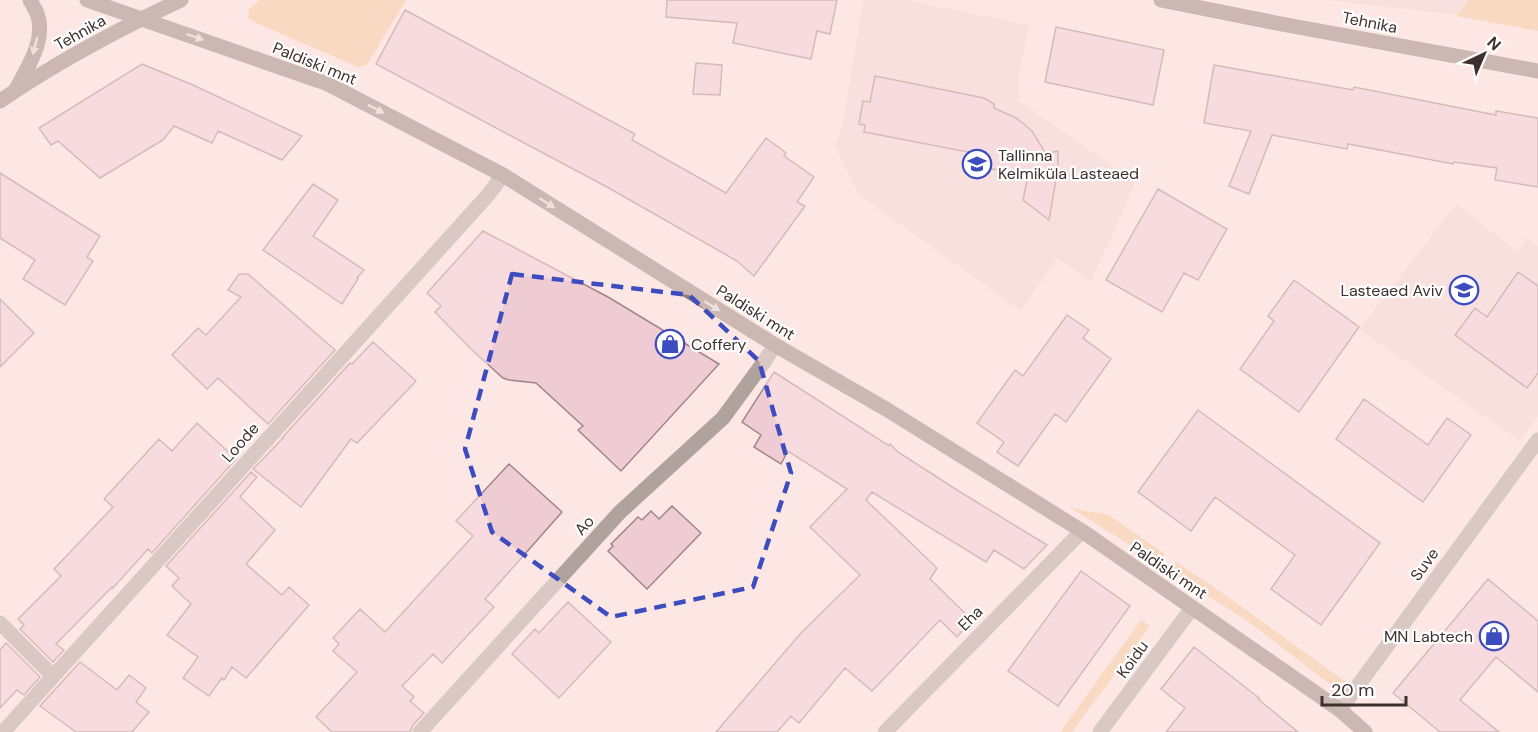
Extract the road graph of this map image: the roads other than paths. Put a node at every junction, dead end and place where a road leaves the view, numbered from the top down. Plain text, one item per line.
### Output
1 (30, 0) edge
2 (87, 0) edge
3 (181, 0) edge
4 (1161, 0) edge
5 (140, 19) junction
6 (1538, 71) edge
7 (15, 91) junction
8 (0, 101) edge
9 (503, 175) junction
10 (775, 345) junction
11 (1538, 440) edge
12 (1082, 531) junction
13 (1192, 608) junction
14 (0, 623) edge
15 (53, 676) junction
16 (1340, 710) junction
17 (3, 732) edge
18 (420, 732) edge
19 (885, 732) edge
20 (1100, 732) edge
21 (1365, 732) edge

1 -> 7 main road
2 - 5 main road, Paldiski mnt
3 - 5 main road, Tehnika
4 - 6 main road, Tehnika
5 - 7 main road, Tehnika
5 -> 9 main road, Paldiski mnt
7 - 8 main road, Tehnika
9 -> 10 main road, Paldiski mnt
9 - 15 street, Loode
10 - 12 main road, Paldiski mnt
10 - 18 street, Ao
11 - 16 street, Suve
12 - 13 main road, Paldiski mnt
12 - 19 street, Eha
13 - 16 main road, Paldiski mnt
13 - 20 street, Koidu
14 - 15 street
15 - 17 street, Loode
16 - 21 main road, Paldiski mnt

